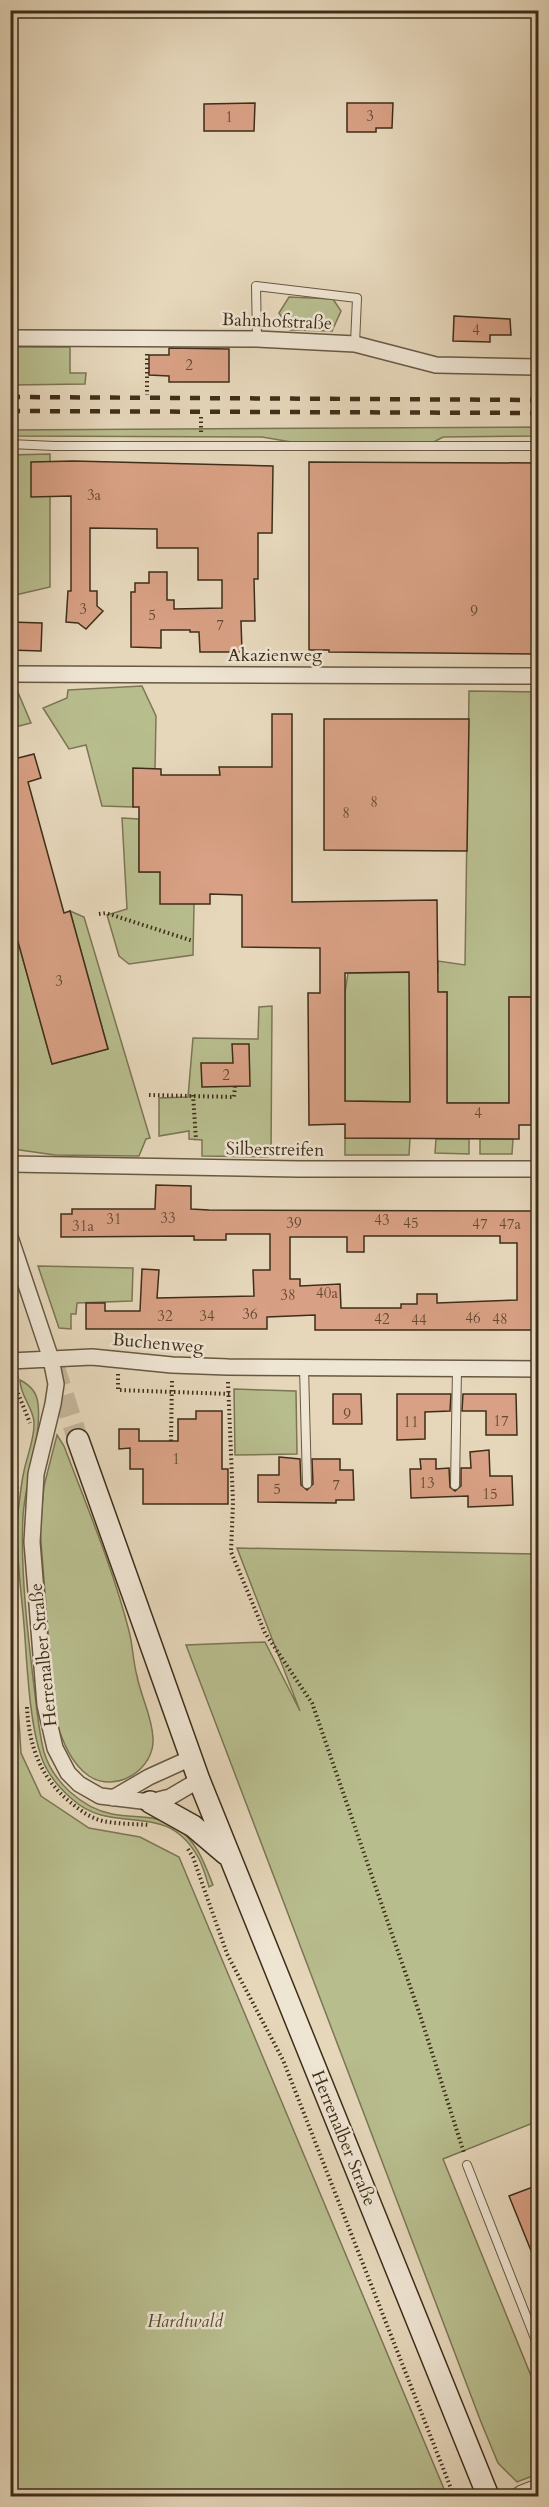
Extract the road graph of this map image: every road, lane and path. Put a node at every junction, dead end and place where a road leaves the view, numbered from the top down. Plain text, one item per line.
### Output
1 (10, 338) edge
2 (146, 338) junction
3 (257, 339) junction
4 (355, 344) junction
5 (538, 367) edge
6 (147, 395) dead end
7 (201, 417) dead end
8 (10, 444) edge
9 (201, 445) junction
10 (538, 446) edge
11 (10, 674) edge
12 (538, 676) edge
13 (99, 914) dead end
14 (193, 941) dead end
15 (235, 1086) dead end
16 (149, 1095) dead end
17 (193, 1095) junction
18 (196, 1140) dead end
19 (10, 1164) edge
20 (538, 1169) edge
21 (10, 1237) edge
22 (51, 1359) junction
23 (119, 1359) junction
24 (15, 1361) edge
25 (172, 1365) junction
26 (228, 1367) junction
27 (304, 1367) junction
28 (457, 1369) junction
29 (538, 1369) edge
30 (172, 1394) junction
31 (230, 1394) junction
32 (30, 1426) dead end
33 (78, 1440) tunnel mouth
34 (171, 1441) dead end
35 (18, 1481) dead end
36 (307, 1484) dead end
37 (455, 1485) dead end
38 (15, 1536) dead end
39 (26, 1703) dead end
40 (191, 1758) junction
41 (199, 1780) junction
42 (113, 1798) junction
43 (150, 1802) junction
44 (155, 1825) dead end
45 (187, 1847) dead end
46 (229, 1856) junction
47 (467, 2165) joint
48 (538, 2346) edge
49 (538, 2483) edge
50 (454, 2496) edge
51 (488, 2496) edge
52 (511, 2496) edge

1 - 2 street, Bahnhofstraße
2 - 3 street, Bahnhofstraße
2 - 6 path
3 - 4 street, Bahnhofstraße
3 - 4 lane
4 - 5 street, Bahnhofstraße
7 - 9 path
8 - 9 lane
9 - 10 lane
11 - 12 street, Akazienweg
13 - 14 path
15 - 17 path
16 - 17 path
17 - 18 path
19 - 20 street, Silberstreifen
21 - 22 street, Herrenalber Straße
22 - 23 street, Buchenweg
22 - 24 street, Buchenweg
22 - 42 street, Herrenalber Straße
23 - 25 street, Buchenweg
23 - 30 path
24 - 32 path
25 - 26 street, Buchenweg
25 - 30 path
26 - 27 street, Buchenweg
26 - 31 path
27 - 28 street, Buchenweg
27 - 36 lane
28 - 29 street, Buchenweg
28 - 37 lane
30 - 31 path
30 - 34 path
31 - 47 path
33 - 40 main road, Herrenalber Straße
35 - 38 path
39 - 44 path
40 - 41 main road, Herrenalber Straße
40 - 42 street
41 - 43 street, Herrenalber Straße
41 - 46 main road, Herrenalber Straße
42 - 43 street, Herrenalber Straße
43 - 46 main road
45 - 50 path
46 - 51 main road, Herrenalber Straße
47 - 48 lane
49 - 52 lane

